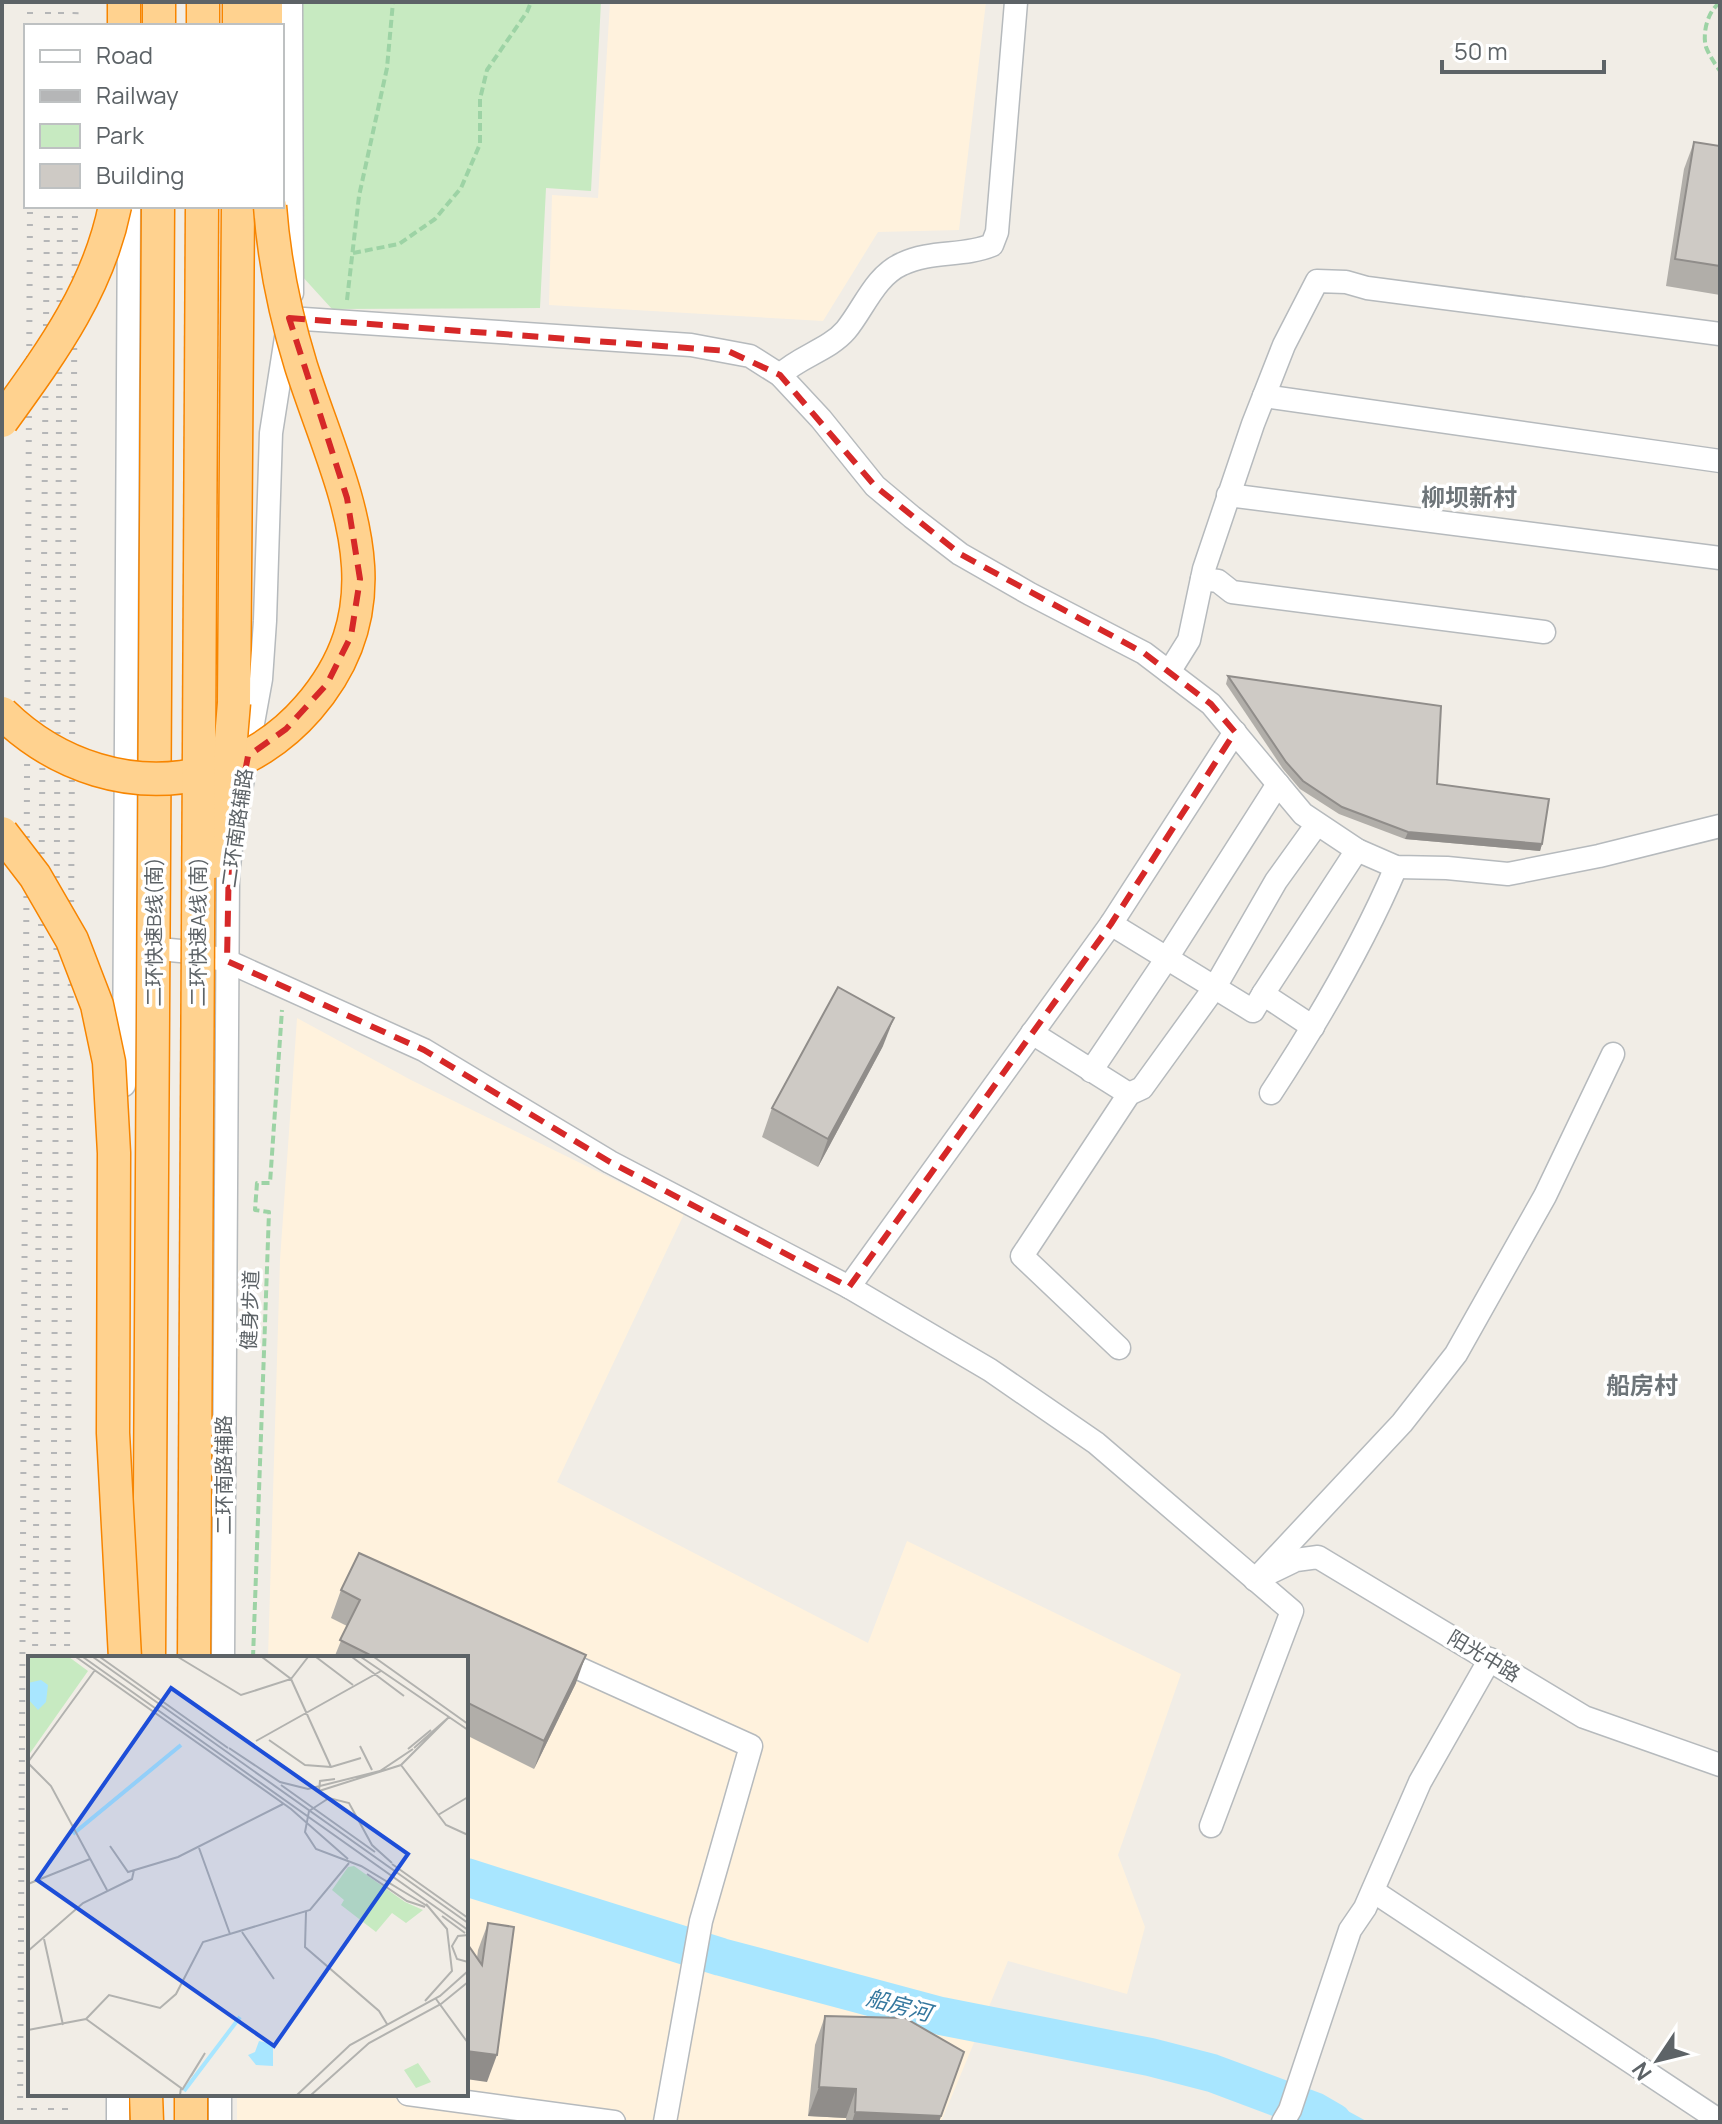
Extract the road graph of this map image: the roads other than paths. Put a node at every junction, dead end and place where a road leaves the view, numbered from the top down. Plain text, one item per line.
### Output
1 (124, 2) edge
2 (131, 2) edge
3 (159, 2) edge
4 (203, 2) edge
5 (239, 2) edge
6 (266, 2) edge
7 (291, 2) edge
8 (1016, 2) edge
9 (124, 24) edge
10 (130, 24) edge
11 (159, 24) edge
12 (203, 24) edge
13 (239, 24) edge
14 (266, 24) edge
15 (114, 208) edge
16 (129, 208) edge
17 (158, 208) edge
18 (202, 208) edge
19 (238, 208) edge
20 (270, 208) edge
21 (289, 318) junction
22 (1720, 334) edge
23 (780, 375) junction
24 (1264, 396) junction
25 (2, 421) edge
26 (1720, 461) edge
27 (1228, 495) junction
28 (1720, 558) edge
29 (1202, 579) junction
30 (1544, 632) dead end
31 (1169, 672) junction
32 (2, 713) edge
33 (1235, 732) junction
34 (1278, 784) junction
35 (1317, 824) junction
36 (1720, 826) edge
37 (2, 833) edge
38 (1357, 850) junction
39 (1396, 867) junction
40 (1111, 924) junction
41 (159, 949) dead end
42 (1167, 958) junction
43 (227, 961) junction
44 (198, 976) junction
45 (1215, 987) junction
46 (1263, 994) junction
47 (1313, 1027) junction
48 (1032, 1033) junction
49 (1613, 1054) dead end
50 (1091, 1071) junction
51 (1271, 1093) dead end
52 (1129, 1094) junction
53 (849, 1287) junction
54 (1119, 1348) dead end
55 (1255, 1580) junction
56 (536, 1649) edge
57 (123, 1656) edge
58 (123, 1656) edge
59 (149, 1656) edge
60 (194, 1656) edge
61 (223, 1656) edge
62 (1490, 1659) junction
63 (1720, 1765) edge
64 (1211, 1826) dead end
65 (1373, 1891) junction
66 (118, 2096) edge
67 (147, 2096) edge
68 (191, 2096) edge
69 (220, 2096) edge
70 (418, 2096) edge
71 (509, 2114) edge
72 (1286, 2116) edge
73 (1720, 2121) edge
74 (118, 2122) edge
75 (147, 2122) edge
76 (191, 2122) edge
77 (220, 2122) edge
78 (614, 2122) edge
79 (665, 2122) edge

1 - 9 highway
2 - 10 street
3 - 11 highway
4 - 12 highway
5 - 13 highway
6 - 14 highway
7 - 21 street, 二环南路辅路
8 - 23 street
15 - 25 highway, bridge
16 - 57 street
17 - 59 highway, 二环快速B线(南)
18 - 44 highway, 二环快速A线(南), bridge
19 - 44 highway, bridge
20 - 32 highway, bridge
21 - 23 street
21 - 43 street, 二环南路辅路
22 - 24 street
23 - 31 street
24 - 26 street
24 - 27 street
27 - 28 street
27 - 29 street
29 - 30 street
29 - 31 street
31 - 33 street
33 - 34 street
33 - 40 street
34 - 35 street
34 - 42 street
35 - 38 street
35 - 45 street
36 - 39 street
37 - 58 highway, bridge
38 - 39 street
38 - 46 street
39 - 47 street
40 - 42 street
40 - 48 street
41 - 43 street
42 - 45 street
42 - 50 street
43 - 53 street
43 - 61 street, 二环南路辅路
44 - 60 highway, 二环快速A线(南), bridge
45 - 46 street
45 - 52 street
46 - 47 street
47 - 51 street
48 - 50 street
48 - 53 street
49 - 55 street
50 - 52 street
52 - 54 street
53 - 55 street
55 - 62 street, 阳光中路
55 - 64 street
56 - 79 street
62 - 63 street, 阳光中路
62 - 65 street
65 - 72 street
65 - 73 street
66 - 74 street
67 - 75 highway
68 - 76 highway
69 - 77 street
70 - 71 street
71 - 78 street

